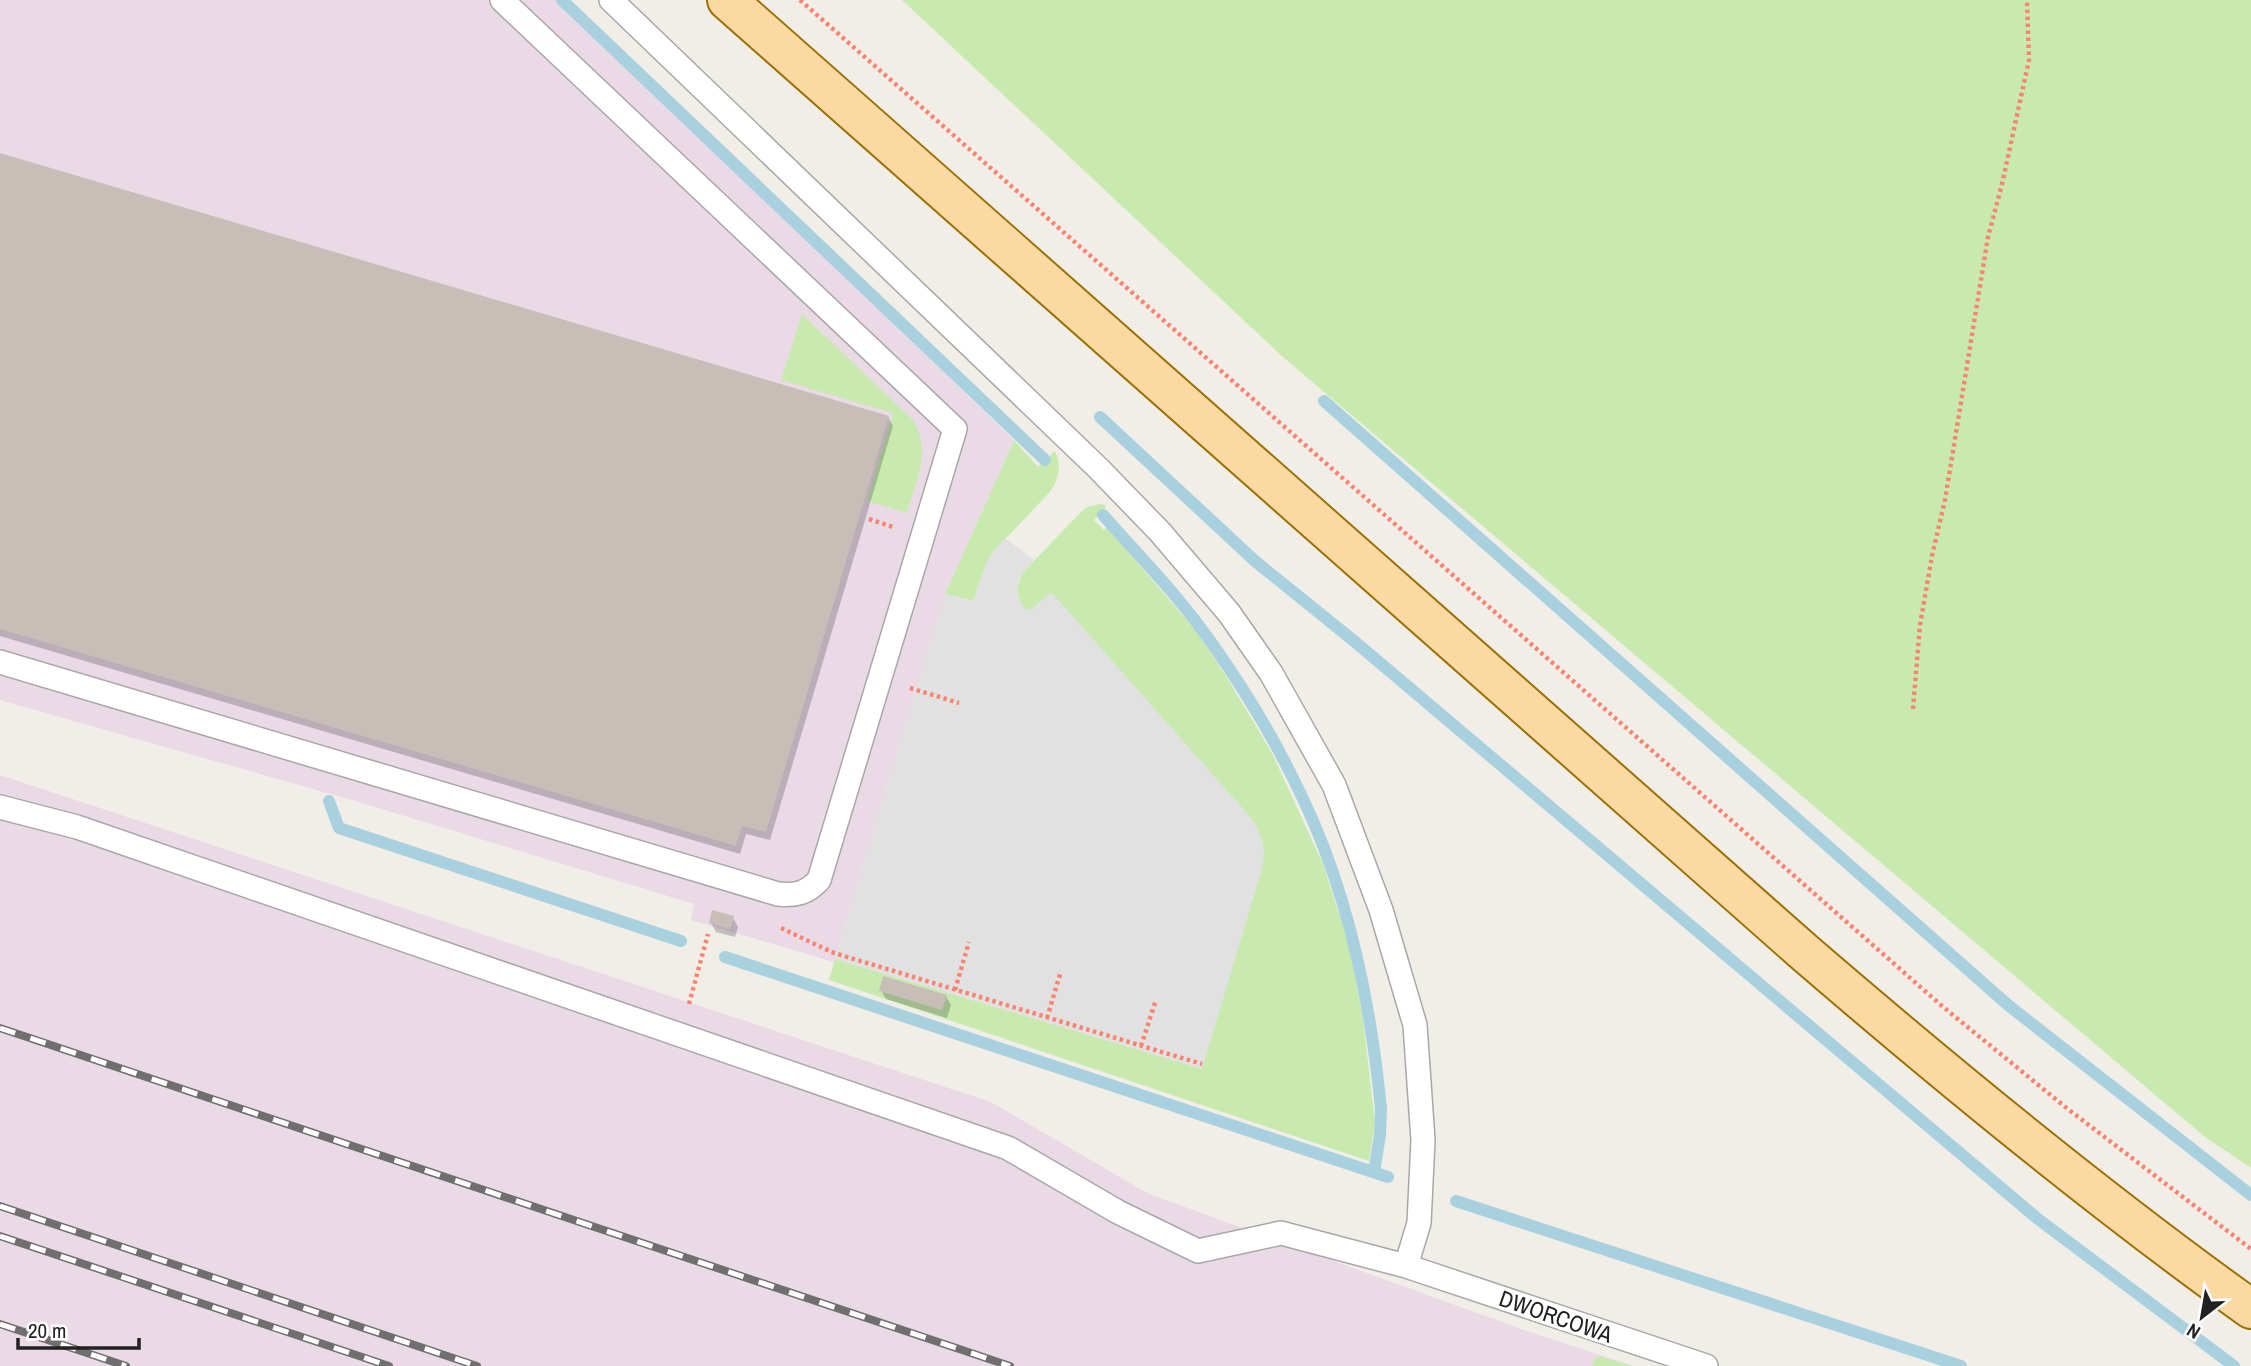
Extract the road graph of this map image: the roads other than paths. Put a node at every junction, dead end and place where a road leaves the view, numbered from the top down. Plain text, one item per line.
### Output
1 (502, 0) edge
2 (611, 0) edge
3 (727, 0) edge
4 (0, 662) edge
5 (0, 807) edge
6 (1406, 1266) junction
7 (2251, 1309) edge
8 (1706, 1366) edge

1 - 4 lane
2 - 6 lane
3 - 7 main road
5 - 6 lane, DWORCOWA
6 - 8 lane, DWORCOWA

